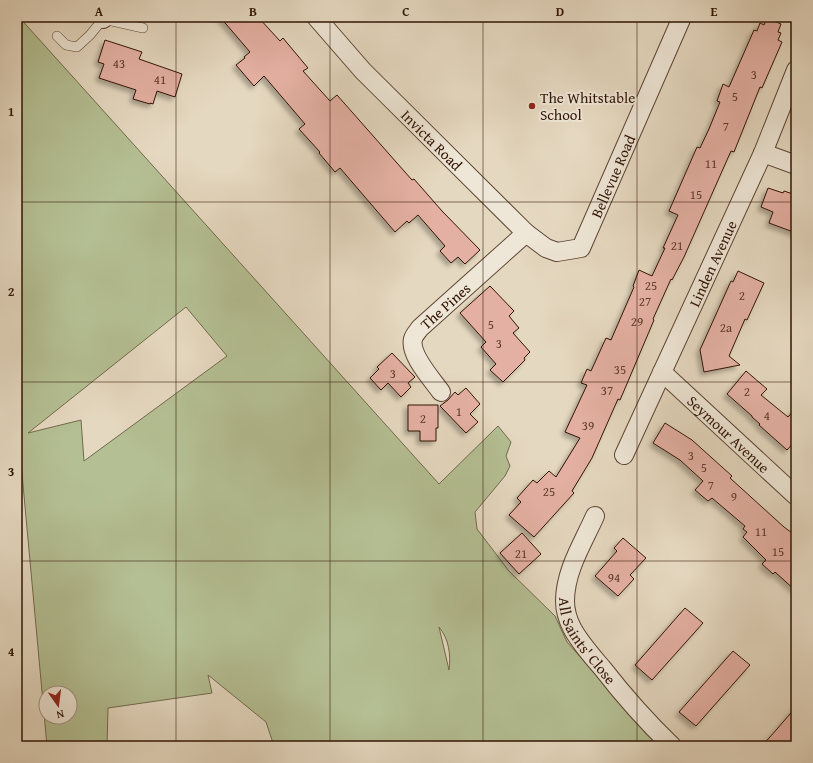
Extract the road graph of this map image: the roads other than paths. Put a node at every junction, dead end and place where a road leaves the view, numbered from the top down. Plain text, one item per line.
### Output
1 (316, 17) edge
2 (682, 17) edge
3 (103, 18) edge
4 (143, 28) dead end
5 (57, 36) dead end
6 (796, 70) edge
7 (763, 153) junction
8 (796, 165) edge
9 (526, 233) junction
10 (557, 252) joint
11 (662, 372) junction
12 (441, 392) dead end
13 (624, 455) dead end
14 (796, 496) edge
15 (594, 516) dead end
16 (672, 746) edge

1 - 9 street, Invicta Road
2 - 10 street, Bellevue Road
3 - 4 lane
3 - 5 lane
6 - 7 street, Linden Avenue
7 - 8 street
7 - 11 street, Linden Avenue
9 - 10 street, Invicta Road
9 - 12 street, The Pines
11 - 13 street, Linden Avenue
11 - 14 street, Seymour Avenue
15 - 16 street, All Saints' Close

